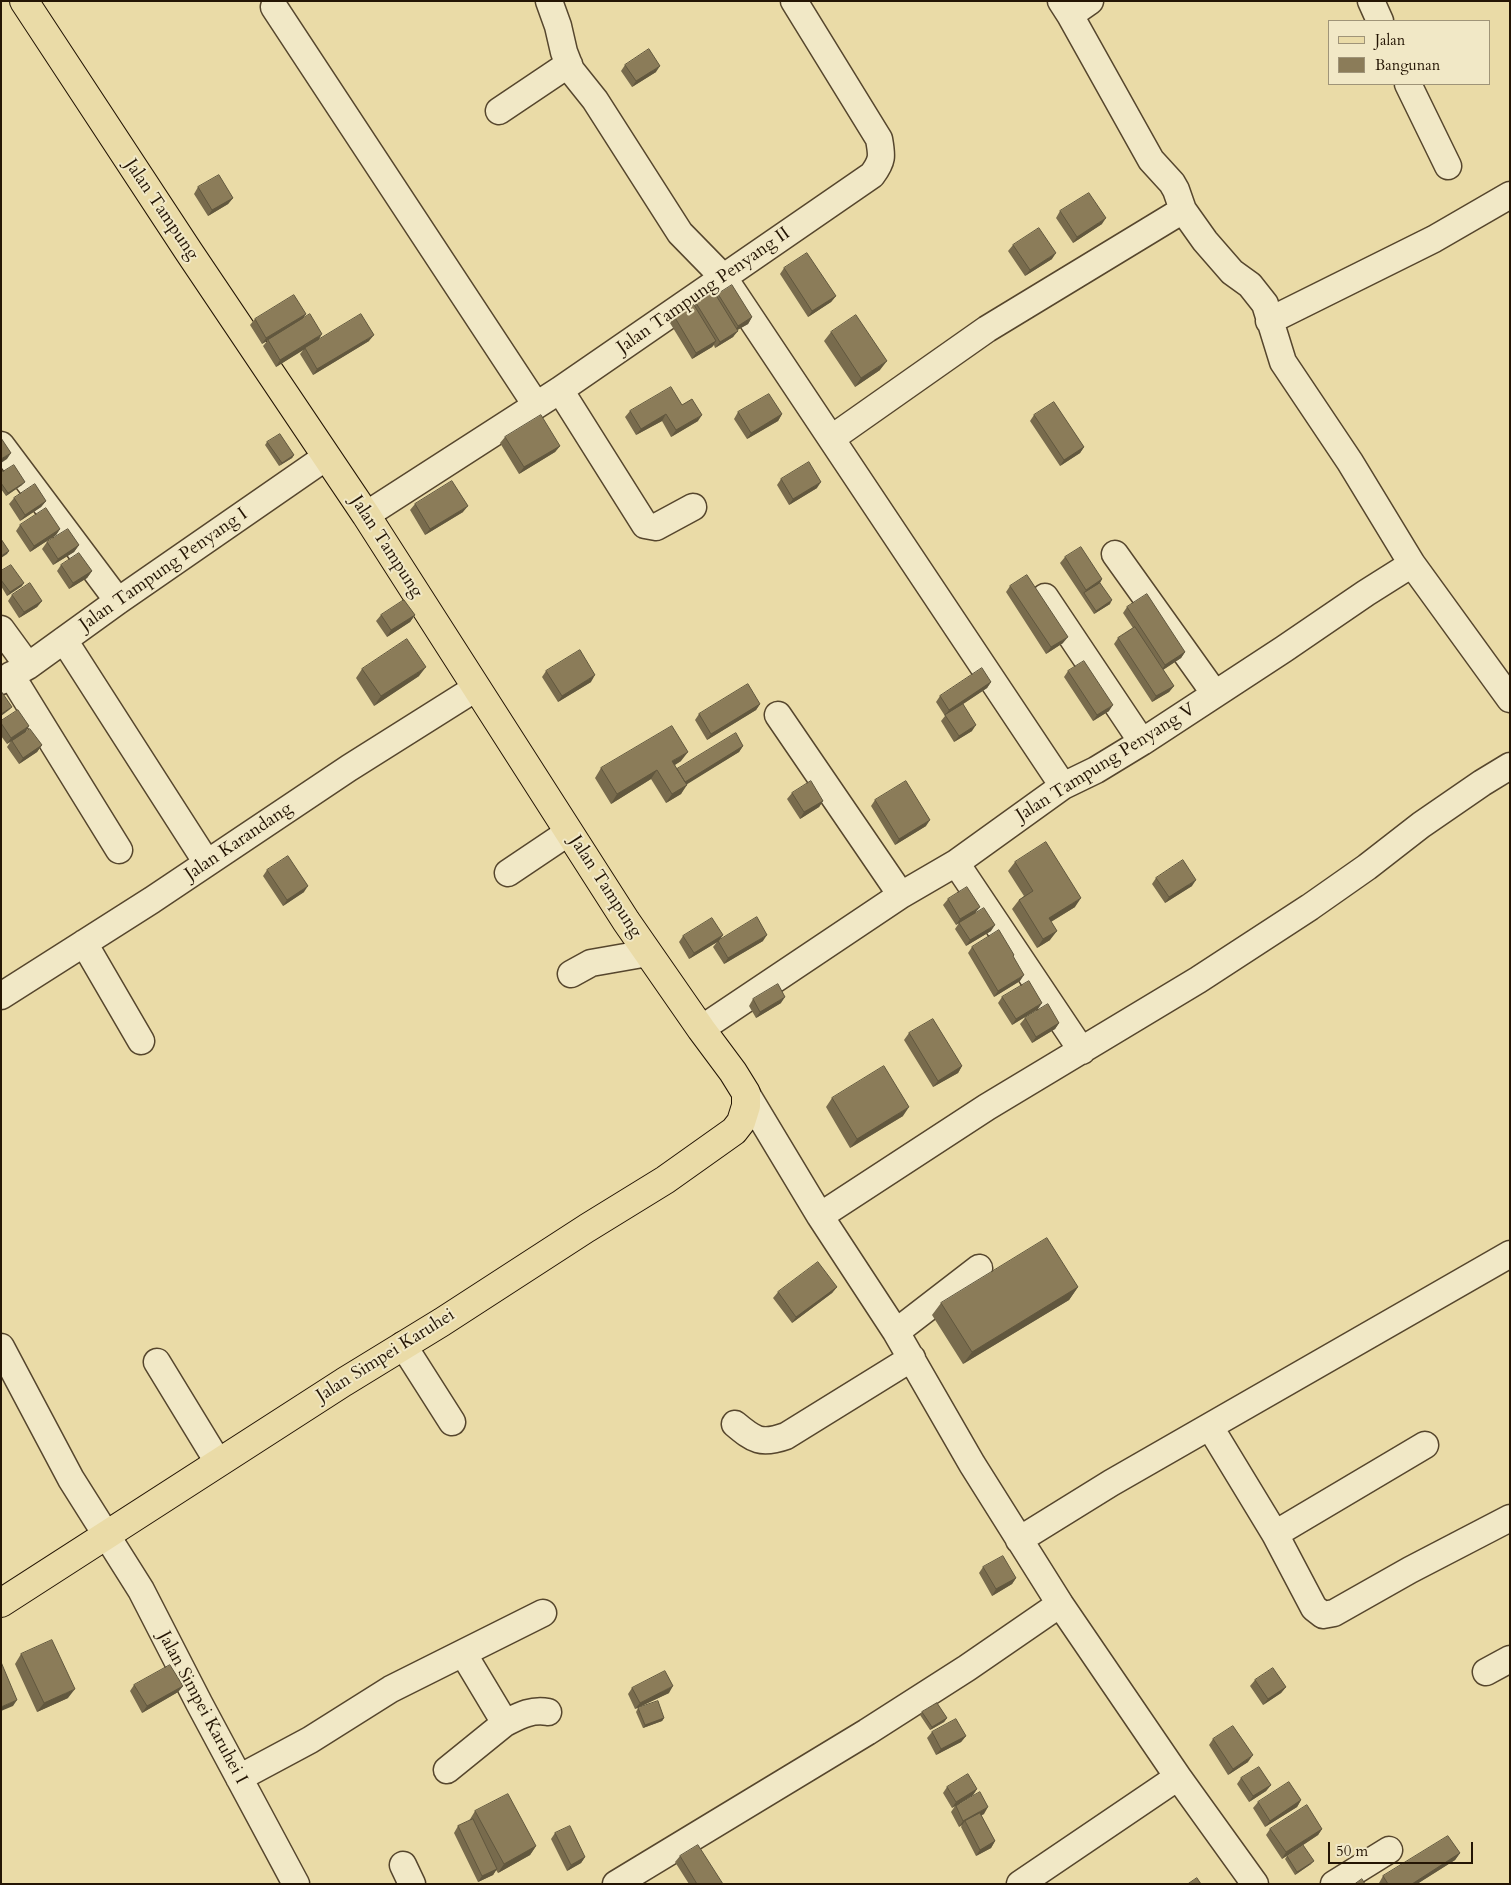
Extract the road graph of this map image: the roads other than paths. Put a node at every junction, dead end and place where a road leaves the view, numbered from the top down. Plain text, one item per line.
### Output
1 (24, 1) edge
2 (549, 1) edge
3 (794, 1) edge
4 (1371, 1) edge
5 (1074, 6) edge
6 (274, 7) dead end
7 (1380, 20) edge
8 (569, 64) junction
9 (1408, 85) edge
10 (499, 111) dead end
11 (1448, 166) dead end
12 (1510, 195) edge
13 (1183, 210) junction
14 (724, 278) junction
15 (1269, 321) junction
16 (560, 390) junction
17 (536, 406) junction
18 (832, 438) junction
19 (1, 444) edge
20 (326, 457) junction
21 (694, 507) dead end
22 (366, 515) junction
23 (1115, 554) dead end
24 (1412, 564) junction
25 (1044, 597) edge
26 (118, 601) junction
27 (1, 629) edge
28 (64, 640) junction
29 (14, 674) edge
30 (476, 688) junction
31 (1215, 694) junction
32 (1510, 699) edge
33 (778, 715) dead end
34 (1142, 742) junction
35 (1510, 766) edge
36 (1063, 786) junction
37 (569, 832) junction
38 (119, 850) dead end
39 (207, 863) junction
40 (956, 863) junction
41 (508, 873) dead end
42 (901, 895) junction
43 (84, 943) junction
44 (648, 953) junction
45 (571, 974) dead end
46 (1, 996) edge
47 (701, 1029) junction
48 (141, 1041) dead end
49 (1082, 1052) junction
50 (746, 1093) junction
51 (820, 1216) junction
52 (1510, 1254) edge
53 (979, 1268) dead end
54 (896, 1332) junction
55 (404, 1345) junction
56 (1, 1347) edge
57 (912, 1358) junction
58 (157, 1362) dead end
59 (452, 1422) dead end
60 (735, 1424) dead end
61 (1210, 1427) junction
62 (1425, 1445) dead end
63 (218, 1462) junction
64 (1510, 1518) edge
65 (1274, 1534) junction
66 (106, 1535) junction
67 (1019, 1540) junction
68 (1, 1603) edge
69 (1060, 1604) junction
70 (543, 1613) dead end
71 (463, 1653) junction
72 (1510, 1659) edge
73 (1486, 1672) dead end
74 (548, 1712) dead end
75 (504, 1723) junction
76 (447, 1770) dead end
77 (1178, 1777) junction
78 (239, 1778) junction
79 (1388, 1850) dead end
80 (296, 1884) edge
81 (616, 1884) edge
82 (1020, 1884) edge
83 (1255, 1884) edge
84 (1334, 1884) edge

1 - 20 main road, Jalan Tampung
2 - 8 street
3 - 14 street, Jalan Tampung Penyang II
4 - 7 street
5 - 13 street
6 - 17 street
8 - 10 street
8 - 14 street
9 - 11 street
12 - 15 street
13 - 15 street
13 - 18 street
14 - 16 street, Jalan Tampung Penyang II
14 - 18 street
15 - 24 street
16 - 17 street, Jalan Tampung Penyang II
16 - 21 street
17 - 22 street, Jalan Tampung Penyang II
18 - 36 street
19 - 26 street
20 - 22 main road, Jalan Tampung
20 - 26 street, Jalan Tampung Penyang I
22 - 30 main road, Jalan Tampung
23 - 31 street
24 - 31 street, Jalan Tampung Penyang V
24 - 32 street
25 - 34 street
26 - 28 street, Jalan Tampung Penyang I
27 - 29 street
28 - 29 street, Jalan Tampung Penyang I
28 - 39 street
29 - 38 street
30 - 37 main road, Jalan Tampung
30 - 39 street, Jalan Karandang
31 - 34 street, Jalan Tampung Penyang V
33 - 42 street
34 - 36 street, Jalan Tampung Penyang V
35 - 49 street
36 - 40 street, Jalan Tampung Penyang V
37 - 41 street
37 - 44 main road, Jalan Tampung
39 - 43 street, Jalan Karandang
40 - 42 street, Jalan Tampung Penyang V
40 - 49 street
42 - 47 street, Jalan Tampung Penyang V
43 - 46 street, Jalan Karandang
43 - 48 street
44 - 45 street
44 - 47 main road, Jalan Tampung
47 - 50 main road, Jalan Tampung
49 - 51 street
50 - 51 street
50 - 55 main road, Jalan Simpei Karuhei
51 - 54 street
52 - 61 street
53 - 54 street
54 - 57 street
55 - 59 street
55 - 63 main road, Jalan Simpei Karuhei
56 - 66 street, Jalan Simpei Karuhei I
57 - 60 street
57 - 67 street
58 - 63 street
61 - 65 street
61 - 67 street
62 - 65 street
63 - 66 main road, Jalan Simpei Karuhei
64 - 65 street
66 - 68 main road, Jalan Simpei Karuhei
66 - 78 street, Jalan Simpei Karuhei I
67 - 69 street
69 - 77 street
69 - 81 street
70 - 71 street
71 - 75 street
71 - 78 street
72 - 73 street
74 - 75 street
75 - 76 street
77 - 82 street
77 - 83 street
78 - 80 street, Jalan Simpei Karuhei I
79 - 84 street

